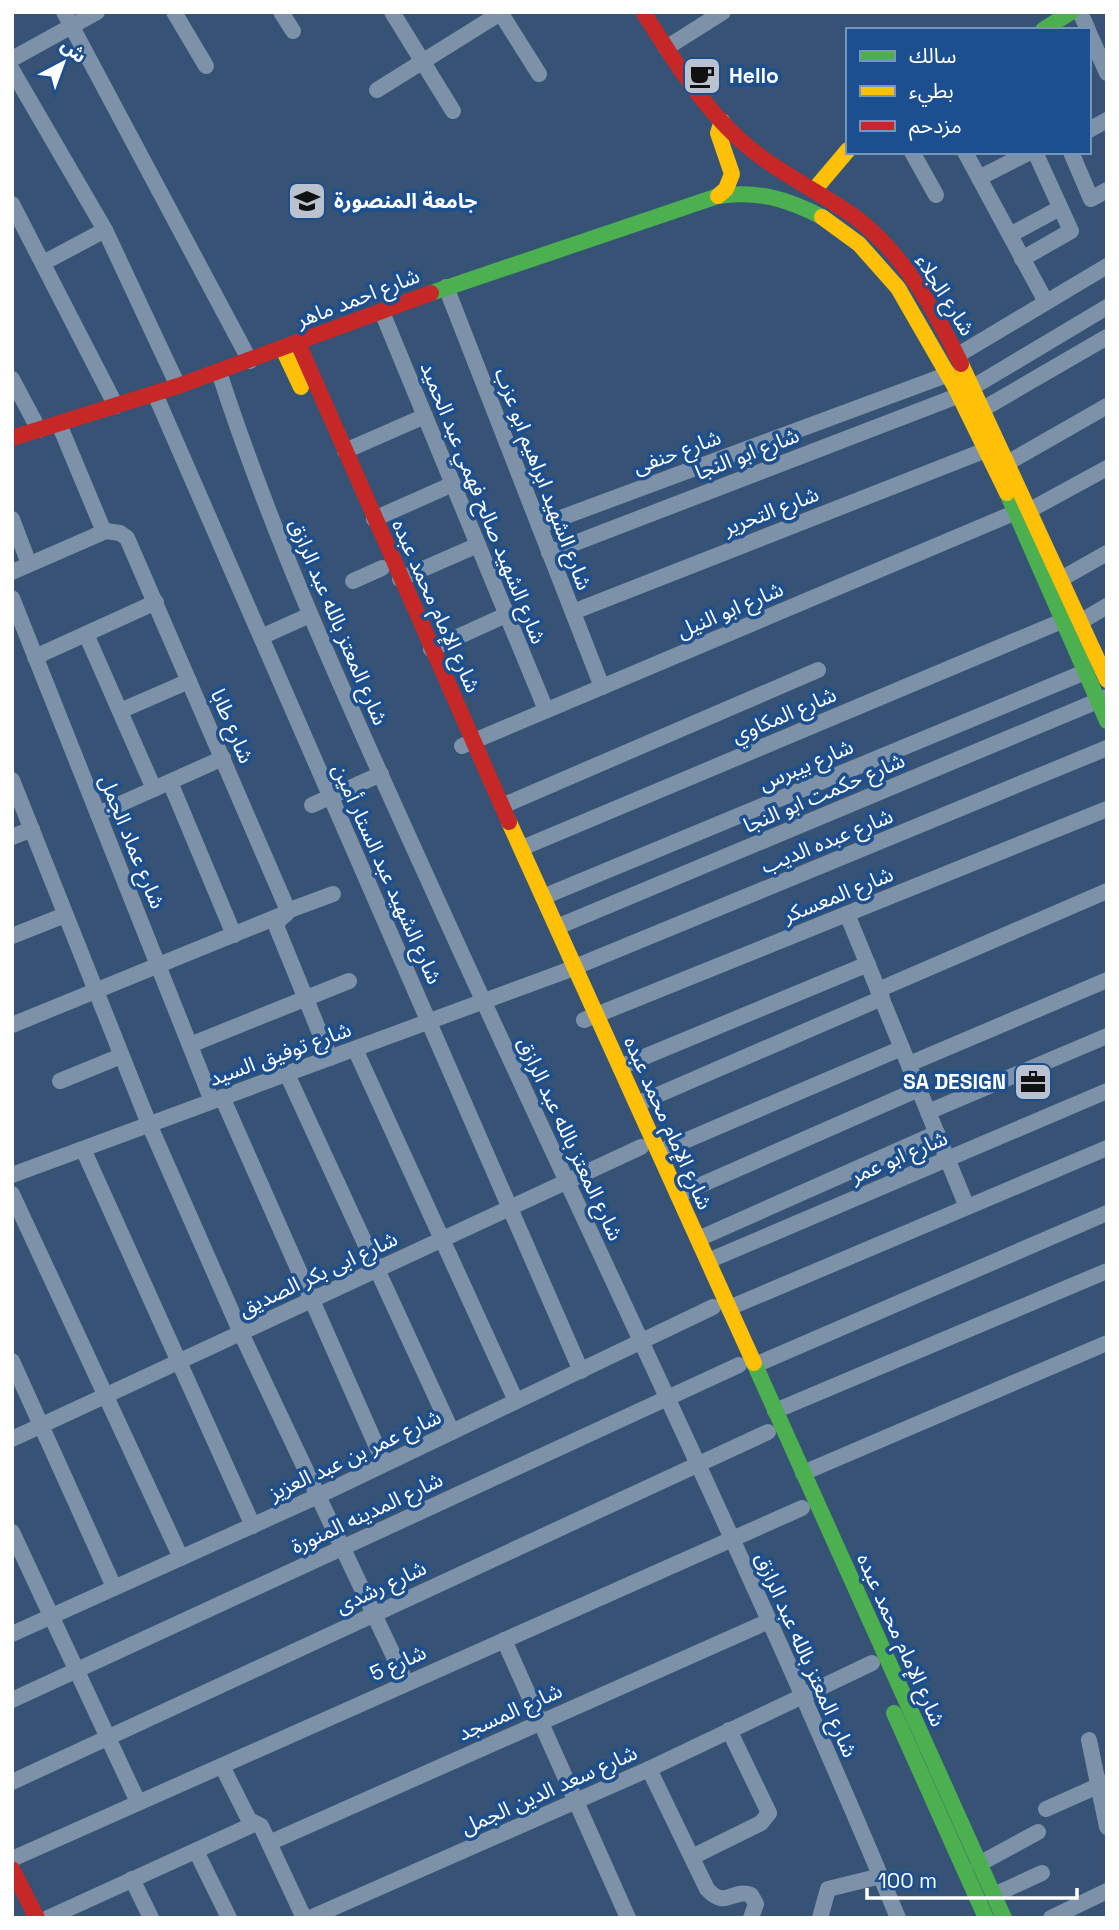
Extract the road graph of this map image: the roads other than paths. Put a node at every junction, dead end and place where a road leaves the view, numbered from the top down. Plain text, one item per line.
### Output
1 (97, 12) edge
2 (174, 12) edge
3 (281, 12) edge
4 (392, 12) edge
5 (643, 12) edge
6 (723, 12) edge
7 (1071, 12) edge
8 (501, 13) edge
9 (68, 20) edge
10 (1045, 28) edge
11 (293, 31) dead end
12 (1091, 38) edge
13 (666, 48) junction
14 (12, 59) edge
15 (422, 62) junction
16 (206, 66) dead end
17 (12, 70) edge
18 (1107, 73) edge
19 (539, 74) dead end
20 (377, 90) dead end
21 (453, 111) dead end
22 (1107, 120) edge
23 (722, 121) junction
24 (1091, 129) edge
25 (846, 152) edge
26 (913, 154) edge
27 (966, 154) edge
28 (1026, 154) edge
29 (1036, 154) edge
30 (1072, 154) edge
31 (979, 178) junction
32 (815, 188) junction
33 (1107, 190) edge
34 (936, 194) dead end
35 (718, 196) junction
36 (757, 196) joint
37 (12, 204) edge
38 (1060, 208) junction
39 (105, 230) junction
40 (1010, 235) junction
41 (887, 246) junction
42 (874, 258) junction
43 (1022, 259) junction
44 (43, 262) junction
45 (1107, 265) edge
46 (446, 287) junction
47 (1046, 302) junction
48 (1107, 307) edge
49 (382, 312) junction
50 (1107, 337) edge
51 (291, 346) junction
52 (958, 355) junction
53 (250, 360) junction
54 (219, 372) junction
55 (949, 374) junction
56 (12, 379) edge
57 (178, 386) junction
58 (966, 391) junction
59 (155, 394) junction
60 (116, 406) junction
61 (1107, 406) edge
62 (983, 409) junction
63 (425, 416) junction
64 (59, 424) junction
65 (39, 430) junction
66 (12, 438) edge
67 (986, 450) junction
68 (345, 451) junction
69 (1009, 463) junction
70 (1107, 468) edge
71 (453, 484) junction
72 (1022, 511) junction
73 (12, 519) edge
74 (374, 519) junction
75 (538, 526) junction
76 (106, 531) junction
77 (478, 545) junction
78 (549, 553) junction
79 (1107, 553) edge
80 (29, 564) junction
81 (382, 568) junction
82 (12, 572) edge
83 (400, 579) junction
84 (1061, 579) junction
85 (353, 581) dead end
86 (12, 598) edge
87 (156, 602) junction
88 (1107, 606) edge
89 (573, 612) junction
90 (506, 614) junction
91 (310, 615) junction
92 (1062, 621) junction
93 (1080, 622) junction
94 (86, 634) junction
95 (261, 637) junction
96 (431, 649) junction
97 (36, 657) junction
98 (1103, 660) edge
99 (818, 670) dead end
100 (1085, 672) junction
101 (1107, 680) edge
102 (190, 681) junction
103 (602, 687) junction
104 (1102, 699) edge
105 (546, 710) junction
106 (120, 711) junction
107 (1107, 722) edge
108 (468, 744) junction
109 (1107, 748) edge
110 (223, 758) junction
111 (381, 774) junction
112 (12, 780) edge
113 (170, 782) junction
114 (154, 789) junction
115 (331, 796) junction
116 (312, 804) dead end
117 (502, 806) junction
118 (1107, 809) edge
119 (98, 814) junction
120 (32, 829) junction
121 (12, 837) edge
122 (522, 848) junction
123 (1107, 891) edge
124 (333, 894) dead end
125 (544, 897) junction
126 (287, 912) junction
127 (847, 914) junction
128 (65, 915) junction
129 (557, 927) junction
130 (234, 935) junction
131 (12, 936) edge
132 (868, 964) junction
133 (159, 967) junction
134 (569, 970) junction
135 (1107, 980) edge
136 (349, 981) dead end
137 (96, 993) junction
138 (880, 994) junction
139 (305, 998) junction
140 (484, 1002) junction
141 (591, 1018) junction
142 (429, 1022) junction
143 (12, 1025) edge
144 (1107, 1036) edge
145 (190, 1045) junction
146 (902, 1048) junction
147 (355, 1049) junction
148 (121, 1056) junction
149 (330, 1058) junction
150 (909, 1064) junction
151 (620, 1067) junction
152 (287, 1074) junction
153 (60, 1081) dead end
154 (919, 1089) junction
155 (1107, 1091) edge
156 (217, 1099) junction
157 (637, 1104) junction
158 (928, 1112) junction
159 (149, 1124) junction
160 (937, 1133) junction
161 (641, 1147) junction
162 (1107, 1148) edge
163 (83, 1149) junction
164 (659, 1152) junction
165 (947, 1159) junction
166 (12, 1175) edge
167 (566, 1182) junction
168 (12, 1194) edge
169 (678, 1195) junction
170 (510, 1208) junction
171 (967, 1208) junction
172 (1107, 1213) edge
173 (698, 1239) junction
174 (442, 1240) junction
175 (708, 1261) junction
176 (377, 1270) junction
177 (1107, 1271) edge
178 (312, 1300) junction
179 (721, 1308) junction
180 (241, 1333) junction
181 (640, 1342) junction
182 (1107, 1343) edge
183 (12, 1361) edge
184 (178, 1362) junction
185 (747, 1365) junction
186 (581, 1371) junction
187 (106, 1395) junction
188 (666, 1399) junction
189 (516, 1401) junction
190 (775, 1411) junction
191 (41, 1425) junction
192 (452, 1432) junction
193 (768, 1432) junction
194 (12, 1439) edge
195 (784, 1449) junction
196 (384, 1463) junction
197 (696, 1465) junction
198 (803, 1473) junction
199 (318, 1496) junction
200 (802, 1507) junction
201 (253, 1526) junction
202 (12, 1532) edge
203 (731, 1540) junction
204 (342, 1548) junction
205 (181, 1558) junction
206 (114, 1587) junction
207 (373, 1614) junction
208 (51, 1616) junction
209 (769, 1621) junction
210 (12, 1634) edge
211 (505, 1640) junction
212 (872, 1663) junction
213 (77, 1670) junction
214 (406, 1682) junction
215 (802, 1695) junction
216 (12, 1700) edge
217 (541, 1722) junction
218 (729, 1730) junction
219 (108, 1737) junction
220 (1089, 1740) dead end
221 (222, 1766) junction
222 (649, 1769) junction
223 (12, 1782) edge
224 (1102, 1783) edge
225 (138, 1802) junction
226 (576, 1802) junction
227 (1046, 1808) dead end
228 (254, 1824) junction
229 (1107, 1827) edge
230 (1038, 1832) dead end
231 (269, 1843) junction
232 (196, 1851) junction
233 (692, 1857) junction
234 (12, 1859) edge
235 (979, 1864) junction
236 (12, 1869) edge
237 (1042, 1873) dead end
238 (881, 1876) junction
239 (132, 1879) junction
240 (1107, 1891) edge
241 (994, 1895) junction
242 (28, 1900) junction
243 (12, 1907) edge
244 (37, 1918) edge
245 (48, 1918) edge
246 (150, 1918) edge
247 (229, 1918) edge
248 (304, 1918) edge
249 (310, 1918) edge
250 (628, 1918) edge
251 (751, 1918) edge
252 (820, 1918) edge
253 (898, 1918) edge
254 (986, 1918) edge
255 (1004, 1918) edge
256 (1051, 1918) edge

1 - 9 street
2 - 16 street
3 - 11 street
4 - 15 street
5 - 13 street, شارع الجلاء
6 - 13 street
7 - 10 street
8 - 15 street
8 - 19 street
9 - 14 street
9 - 53 street
12 - 18 street
13 - 23 street, شارع الجلاء
15 - 20 street
15 - 21 street
17 - 39 street
22 - 24 street
23 - 32 street, شارع الجلاء
23 - 35 street
25 - 32 street
26 - 34 street
27 - 31 street
28 - 31 street
29 - 38 street
30 - 33 street
31 - 40 street
32 - 41 street, شارع الجلاء
35 - 36 street, شارع احمد ماهر
35 - 46 street, شارع احمد ماهر
36 - 42 street, شارع الجلاء
37 - 44 street
38 - 40 street
38 - 43 street
39 - 44 street
39 - 57 street
40 - 43 street
41 - 42 street
41 - 52 street, شارع الجلاء
42 - 55 street, شارع الجلاء
43 - 47 street
44 - 60 street
45 - 47 street
46 - 49 street, شارع احمد ماهر
46 - 75 street, شارع الشهيد ابراهيم ابو عزب
47 - 52 street
48 - 58 street, شارع ابو النجا
49 - 51 street, شارع احمد ماهر
49 - 63 street, شارع الشهيد صالح فهمي عبد الحميد
50 - 62 street
51 - 53 street, شارع احمد ماهر
51 - 68 street, شارع الإمام محمد عبده
51 - 81 street, شارع الإمام محمد عبده
52 - 58 street, شارع الجلاء
53 - 54 street, شارع احمد ماهر
54 - 57 street, شارع احمد ماهر
54 - 91 street, شارع المعتز بالله عبد الرازق
55 - 58 street, شارع الجلاء
55 - 75 street, شارع حنفى
56 - 65 street
57 - 59 street, شارع احمد ماهر
58 - 62 street, شارع الجلاء
58 - 67 street, شارع الجلاء
58 - 78 street, شارع ابو النجا
59 - 60 street, شارع احمد ماهر
59 - 95 street, شارع الشهيد عبد الستار أمين
60 - 64 street, شارع احمد ماهر
61 - 69 street
62 - 69 street, شارع الجلاء
63 - 68 street
63 - 71 street, شارع الشهيد صالح فهمي عبد الحميد
64 - 65 street, شارع احمد ماهر
64 - 76 street
65 - 66 street, شارع احمد ماهر
67 - 72 street, شارع الجلاء
67 - 89 street, شارع التحرير
68 - 74 street, شارع الإمام محمد عبده
69 - 72 street, شارع الجلاء
70 - 72 street, شارع ابو النيل
71 - 74 street
71 - 77 street, شارع الشهيد صالح فهمي عبد الحميد
72 - 84 street, شارع الجلاء
72 - 92 street, شارع الجلاء
72 - 103 street, شارع ابو النيل
73 - 80 street
74 - 83 street, شارع الإمام محمد عبده
75 - 78 street, شارع الشهيد ابراهيم ابو عزب
76 - 80 street
76 - 87 street, شارع طابا
77 - 83 street
77 - 90 street, شارع الشهيد صالح فهمي عبد الحميد
78 - 89 street, شارع الشهيد ابراهيم ابو عزب
79 - 84 street
80 - 82 street
81 - 85 street
81 - 108 street, شارع الإمام محمد عبده
83 - 96 street, شارع الإمام محمد عبده
84 - 93 street, شارع الجلاء
86 - 97 street, شارع عماد الجمل
87 - 94 street
87 - 102 street, شارع طابا
88 - 93 street
89 - 103 street, شارع الشهيد ابراهيم ابو عزب
90 - 96 street
90 - 105 street, شارع الشهيد صالح فهمي عبد الحميد
91 - 95 street
91 - 111 street, شارع المعتز بالله عبد الرازق
92 - 100 street, شارع الجلاء
92 - 122 street, شارع المكاوي
93 - 98 street, شارع الجلاء
94 - 97 street
94 - 106 street
95 - 115 street, شارع الشهيد عبد الستار أمين
96 - 108 street, شارع الإمام محمد عبده
97 - 119 street, شارع عماد الجمل
98 - 101 street, شارع الجلاء
99 - 117 street
100 - 104 street, شارع الجلاء
100 - 125 street, شارع بيبرس
102 - 106 street
102 - 110 street, شارع طابا
103 - 105 street, شارع ابو النيل
104 - 107 street, شارع الجلاء
104 - 129 street, شارع حكمت ابو النجا
105 - 108 street, شارع ابو النيل
106 - 114 street
108 - 117 street, شارع الإمام محمد عبده
108 - 134 street, شارع الإمام محمد عبده
109 - 134 street, شارع عبده الديب
110 - 113 street
110 - 126 street, شارع طابا
111 - 115 street
111 - 140 street, شارع المعتز بالله عبد الرازق
112 - 120 street
113 - 114 street
113 - 130 street
114 - 119 street
115 - 116 street
115 - 142 street, شارع الشهيد عبد الستار أمين
117 - 122 street, شارع الإمام محمد عبده
118 - 127 street, شارع المعسكر
119 - 133 street, شارع عماد الجمل
120 - 121 street
120 - 128 street
122 - 125 street, شارع الإمام محمد عبده
123 - 138 street
124 - 126 street
125 - 129 street, شارع الإمام محمد عبده
126 - 130 street
126 - 139 street, شارع طابا
127 - 132 street
127 - 141 street, شارع المعسكر
128 - 131 street
128 - 137 street
129 - 134 street, شارع الإمام محمد عبده
130 - 133 street
132 - 138 street
132 - 151 street
133 - 137 street
133 - 145 street, شارع عماد الجمل
134 - 140 street, شارع توفيق السيد
134 - 141 street, شارع الإمام محمد عبده
135 - 150 street
136 - 139 street
137 - 143 street
137 - 148 street
138 - 146 street
138 - 157 street
139 - 145 street
139 - 149 street, شارع طابا
140 - 142 street, شارع توفيق السيد
140 - 167 street, شارع المعتز بالله عبد الرازق
141 - 151 street, شارع الإمام محمد عبده
141 - 161 street, شارع الإمام محمد عبده
142 - 147 street, شارع توفيق السيد
142 - 170 street, شارع الشهيد عبد الستار أمين
144 - 158 street
145 - 156 street, شارع عماد الجمل
146 - 150 street
146 - 164 street
147 - 149 street, شارع توفيق السيد
147 - 174 street
148 - 153 street
148 - 159 street
149 - 152 street, شارع توفيق السيد
150 - 154 street
151 - 157 street, شارع الإمام محمد عبده
152 - 156 street, شارع توفيق السيد
152 - 176 street
154 - 158 street
154 - 169 street
155 - 165 street, شارع ابو عمر
156 - 159 street, شارع توفيق السيد
156 - 178 street, شارع عماد الجمل
157 - 164 street, شارع الإمام محمد عبده
158 - 160 street
159 - 163 street, شارع توفيق السيد
159 - 180 street
160 - 165 street
160 - 173 street
161 - 167 street, شارع ابى بكر الصديق
161 - 179 street, شارع الإمام محمد عبده
162 - 171 street, شارع عمر بن عبد العزيز
163 - 166 street, شارع توفيق السيد
163 - 184 street
164 - 169 street, شارع الإمام محمد عبده
165 - 171 street
165 - 175 street, شارع ابو عمر
167 - 170 street, شارع ابى بكر الصديق
167 - 181 street, شارع المعتز بالله عبد الرازق
168 - 187 street
169 - 173 street, شارع الإمام محمد عبده
170 - 174 street, شارع ابى بكر الصديق
170 - 186 street, شارع الشهيد عبد الستار أمين
171 - 179 street, شارع عمر بن عبد العزيز
172 - 185 street, شارع المدينه المنورة
173 - 175 street, شارع الإمام محمد عبده
174 - 176 street, شارع ابى بكر الصديق
174 - 189 street
175 - 179 street, شارع الإمام محمد عبده
176 - 178 street, شارع ابى بكر الصديق
176 - 192 street
177 - 190 street
178 - 180 street, شارع ابى بكر الصديق
178 - 196 street, شارع عماد الجمل
179 - 181 street, شارع عمر بن عبد العزيز
179 - 185 street, شارع الإمام محمد عبده
180 - 184 street, شارع ابى بكر الصديق
180 - 199 street
181 - 186 street, شارع عمر بن عبد العزيز
181 - 188 street, شارع المعتز بالله عبد الرازق
182 - 198 street
183 - 191 street
184 - 187 street, شارع ابى بكر الصديق
184 - 201 street
185 - 188 street, شارع المدينه المنورة
185 - 190 street, شارع الإمام محمد عبده
185 - 193 street, شارع الإمام محمد عبده
186 - 189 street, شارع عمر بن عبد العزيز
187 - 191 street, شارع ابى بكر الصديق
187 - 205 street
188 - 197 street, شارع المعتز بالله عبد الرازق
188 - 204 street, شارع المدينه المنورة
189 - 192 street, شارع عمر بن عبد العزيز
190 - 195 street, شارع الإمام محمد عبده
191 - 194 street, شارع ابى بكر الصديق
191 - 206 street
192 - 196 street, شارع عمر بن عبد العزيز
193 - 195 street, شارع الإمام محمد عبده
193 - 197 street, شارع رشدى
195 - 198 street, شارع الإمام محمد عبده
195 - 200 street, شارع الإمام محمد عبده
196 - 199 street, شارع عمر بن عبد العزيز
197 - 203 street, شارع المعتز بالله عبد الرازق
197 - 207 street, شارع رشدى
198 - 235 street, شارع الإمام محمد عبده
199 - 201 street, شارع عمر بن عبد العزيز
199 - 204 street
200 - 203 street, شارع 5
200 - 212 street, شارع الإمام محمد عبده
201 - 205 street, شارع عمر بن عبد العزيز
202 - 208 street
203 - 209 street, شارع المعتز بالله عبد الرازق
203 - 211 street, شارع 5
204 - 207 street
204 - 213 street, شارع المدينه المنورة
205 - 206 street, شارع عمر بن عبد العزيز
206 - 208 street, شارع عمر بن عبد العزيز
207 - 214 street
207 - 219 street, شارع رشدى
208 - 210 street, شارع عمر بن عبد العزيز
208 - 213 street
209 - 215 street, شارع المعتز بالله عبد الرازق
209 - 217 street, شارع المسجد
211 - 214 street, شارع 5
211 - 217 street
212 - 215 street, شارع سعد الدين الجمل
212 - 254 street, شارع الإمام محمد عبده
213 - 216 street, شارع المدينه المنورة
213 - 219 street
214 - 221 street, شارع 5
215 - 218 street, شارع سعد الدين الجمل
215 - 238 street, شارع المعتز بالله عبد الرازق
217 - 226 street
217 - 231 street, شارع المسجد
218 - 222 street, شارع سعد الدين الجمل
218 - 233 street
219 - 223 street, شارع رشدى
219 - 225 street
220 - 224 street
221 - 225 street, شارع 5
221 - 228 street
222 - 226 street, شارع سعد الدين الجمل
222 - 233 street
224 - 227 street
224 - 229 street
225 - 234 street, شارع 5
226 - 249 street, شارع سعد الدين الجمل
226 - 250 street
228 - 231 street
228 - 232 street
230 - 235 street
231 - 248 street
232 - 239 street
232 - 247 street
233 - 251 street
235 - 241 street, شارع الإمام محمد عبده
236 - 242 street
237 - 241 street
238 - 252 street
238 - 253 street, شارع المعتز بالله عبد الرازق
239 - 245 street
239 - 246 street
240 - 256 street
241 - 255 street, شارع الإمام محمد عبده
242 - 243 street
242 - 244 street

